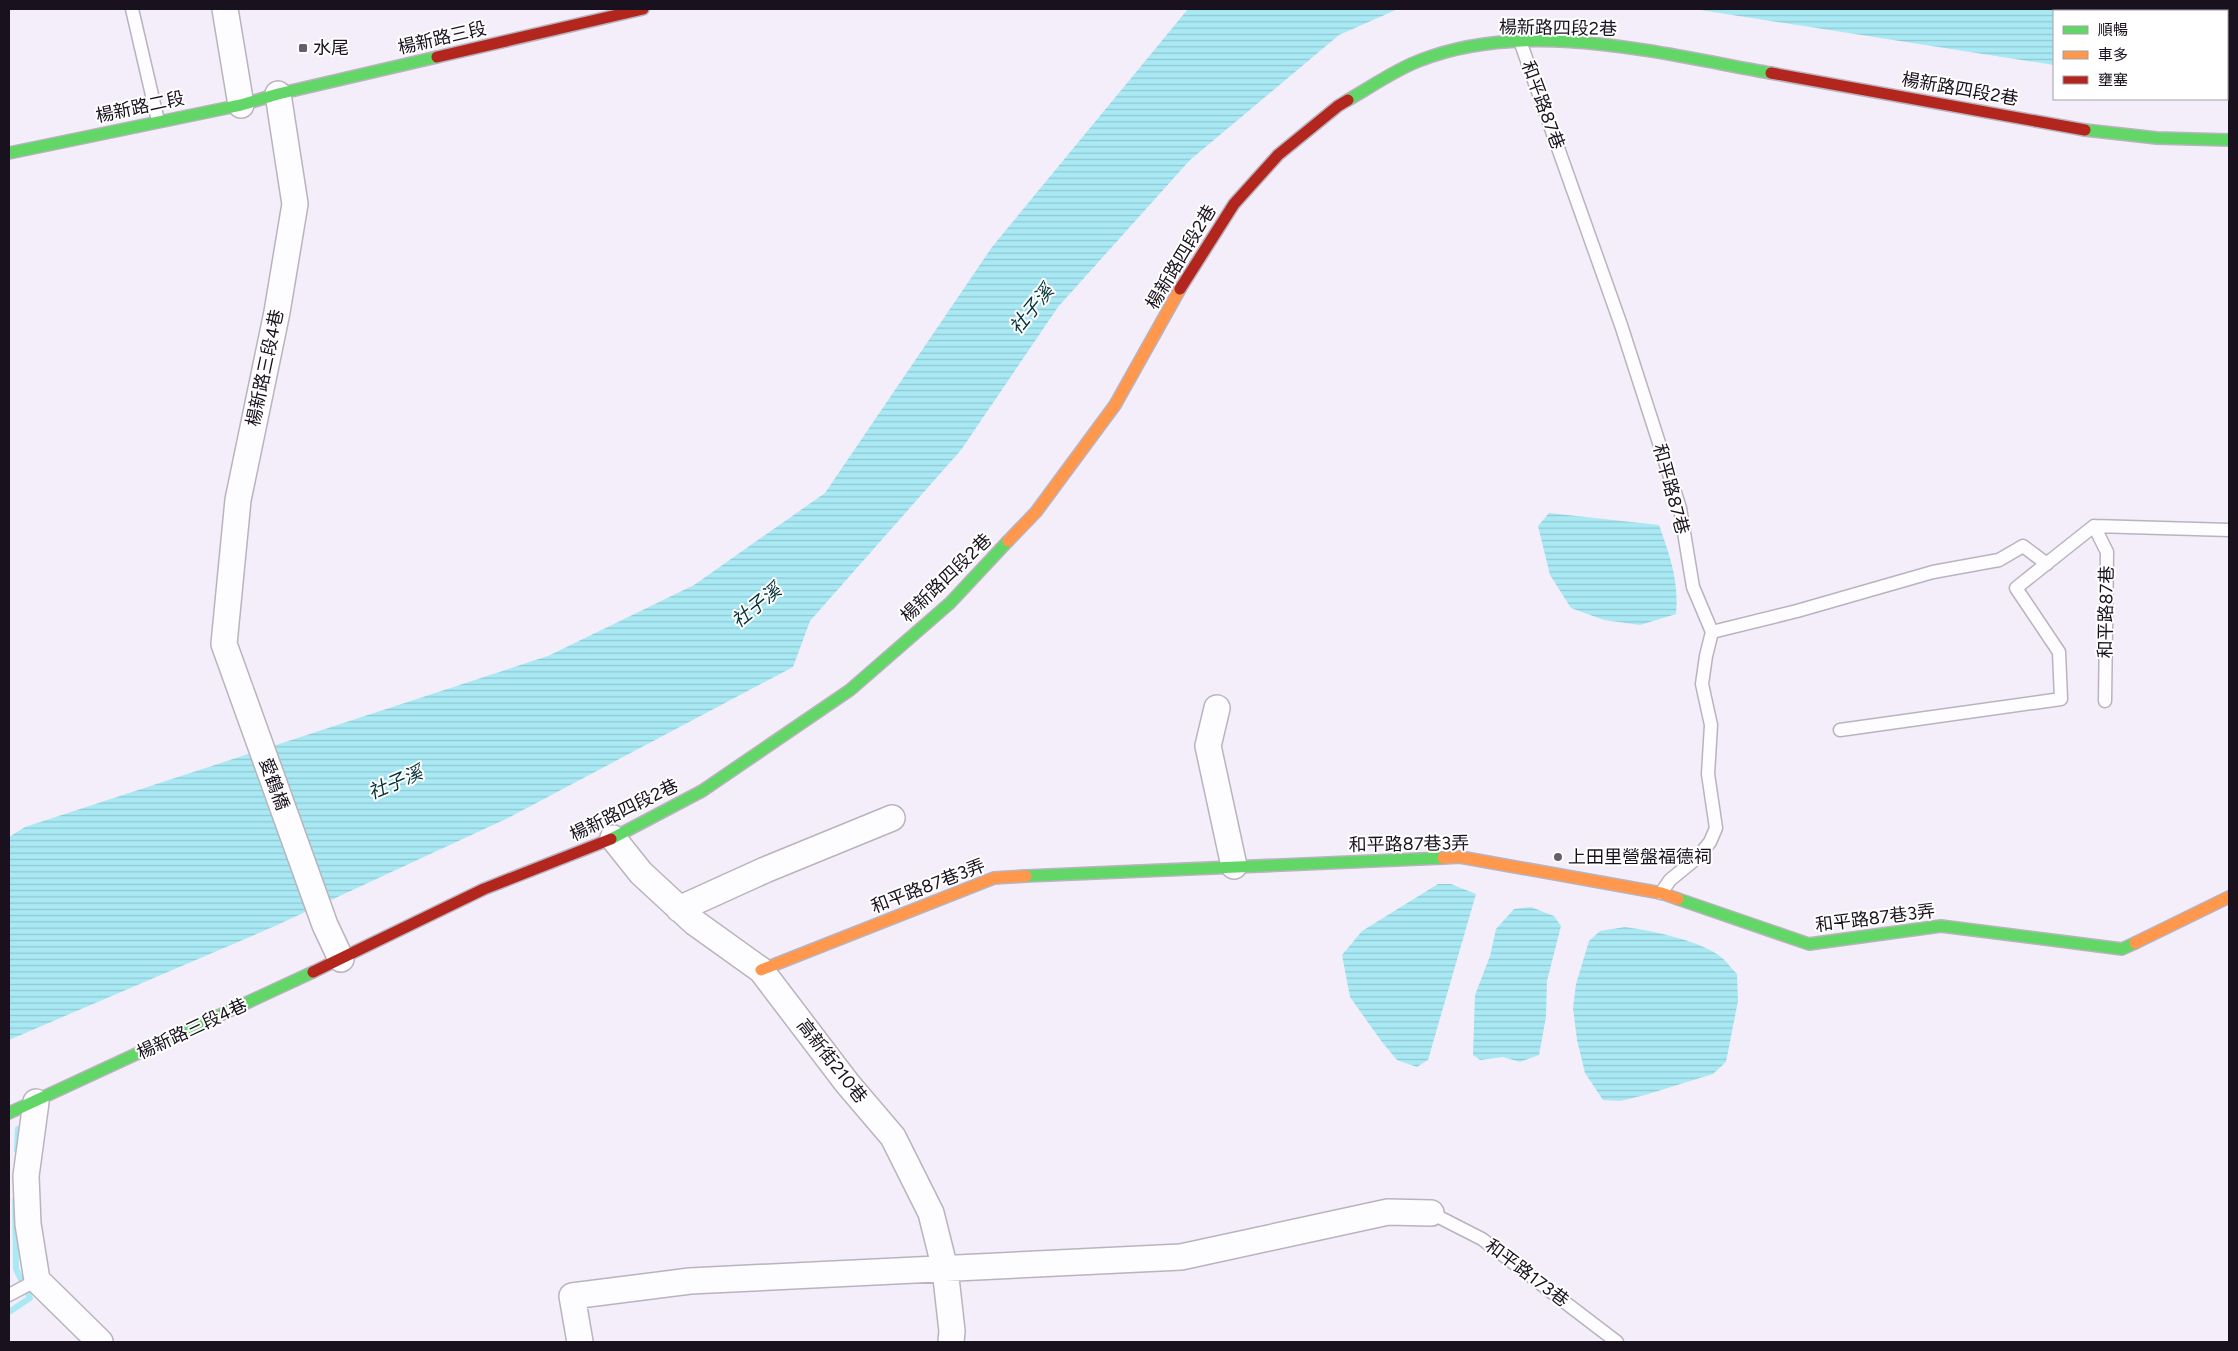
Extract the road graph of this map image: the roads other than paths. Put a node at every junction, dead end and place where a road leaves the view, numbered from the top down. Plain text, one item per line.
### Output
1 (132, 9) edge
2 (225, 9) edge
3 (643, 9) edge
4 (1520, 41) junction
5 (278, 94) junction
6 (241, 105) junction
7 (158, 121) junction
8 (2229, 140) edge
9 (9, 153) edge
10 (2094, 526) junction
11 (2229, 530) edge
12 (2047, 564) junction
13 (1712, 632) junction
14 (224, 644) joint
15 (2105, 701) dead end
16 (1217, 708) dead end
17 (1840, 730) dead end
18 (892, 818) dead end
19 (614, 838) junction
20 (1234, 866) junction
21 (1661, 893) junction
22 (2229, 897) edge
23 (679, 909) junction
24 (341, 959) junction
25 (761, 970) junction
26 (36, 1102) junction
27 (9, 1113) edge
28 (1431, 1213) joint
29 (945, 1269) junction
30 (37, 1280) junction
31 (9, 1295) edge
32 (100, 1342) edge
33 (580, 1342) edge
34 (951, 1342) edge
35 (1617, 1342) edge

1 - 7 lane
2 - 6 street
3 - 5 street, 楊新路三段
4 - 8 street, 楊新路四段2巷
4 - 13 lane, 和平路87巷
4 - 19 street, 楊新路四段2巷
5 - 6 street, 楊新路二段
5 - 14 street, 楊新路三段4巷
6 - 7 street, 楊新路二段
7 - 9 street, 楊新路二段
10 - 11 lane
10 - 12 lane
10 - 15 lane, 和平路87巷
12 - 13 lane
12 - 17 lane
13 - 21 lane
14 - 24 street, 愛鶴橋
16 - 20 street
18 - 23 street
19 - 23 street, 高新街210巷
19 - 24 street, 楊新路四段2巷
20 - 21 street, 和平路87巷3弄
20 - 25 street, 和平路87巷3弄
21 - 22 street, 和平路87巷3弄
23 - 25 street, 高新街210巷
24 - 26 street, 楊新路三段4巷
25 - 29 street, 高新街210巷
26 - 27 street, 楊新路三段4巷
26 - 30 street
28 - 29 street
28 - 35 lane, 和平路173巷
29 - 33 street
29 - 34 street, 高新街210巷
30 - 31 lane
30 - 32 street

